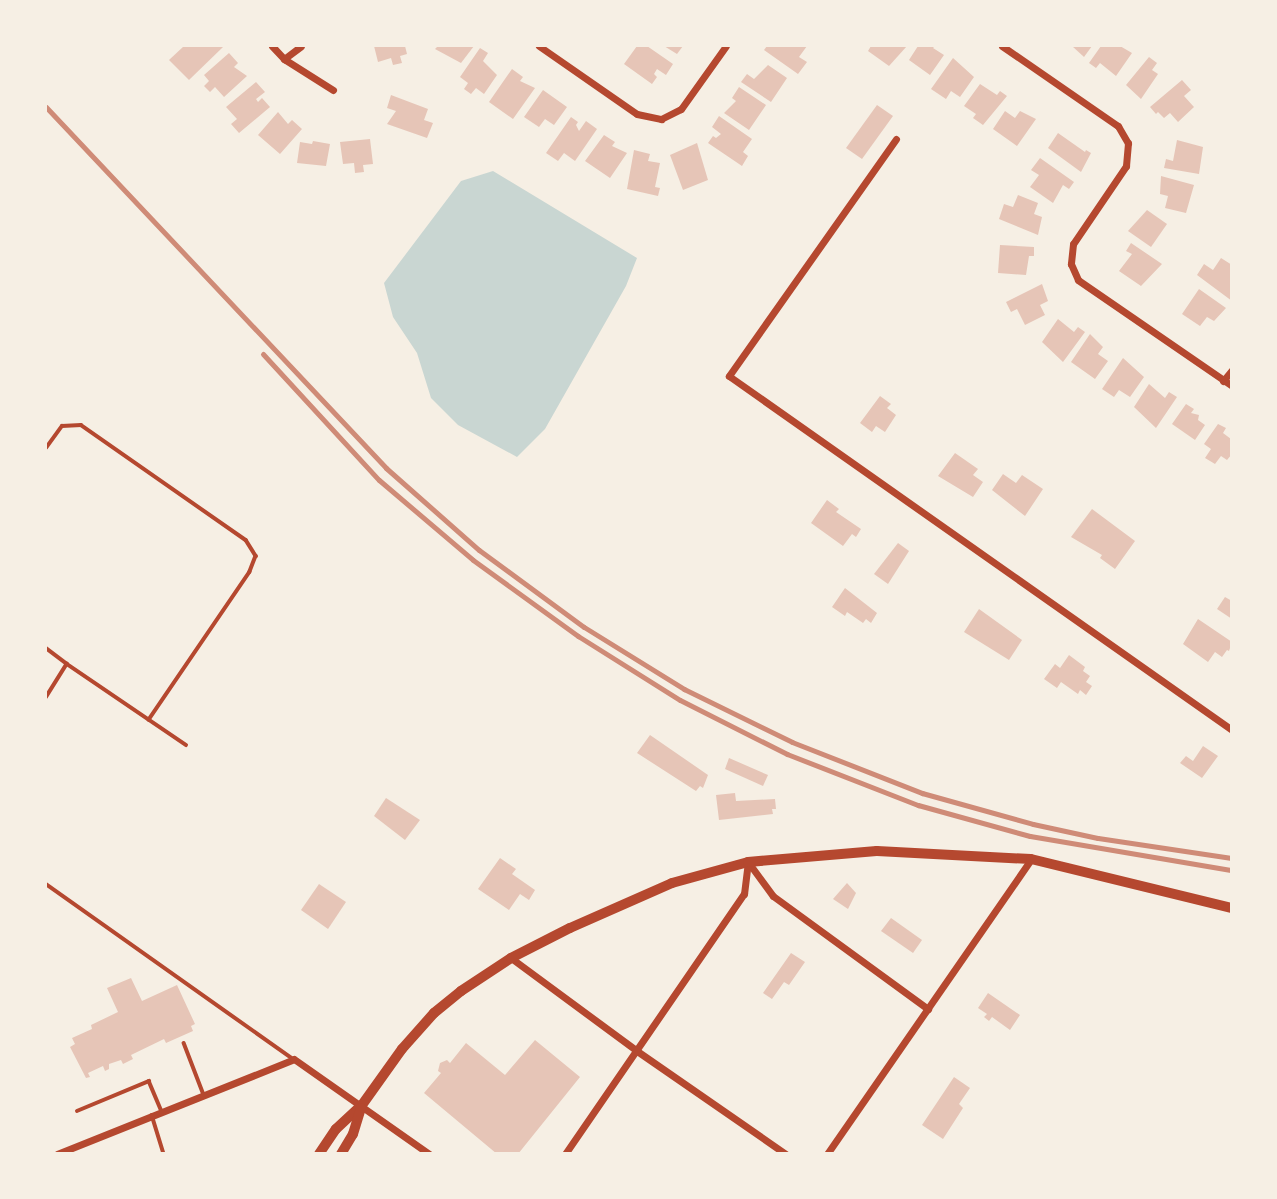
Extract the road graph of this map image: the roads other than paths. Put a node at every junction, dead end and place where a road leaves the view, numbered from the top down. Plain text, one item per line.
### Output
1 (272, 46) edge
2 (301, 46) edge
3 (539, 46) edge
4 (726, 46) edge
5 (1002, 46) edge
6 (285, 59) junction
7 (333, 90) dead end
8 (896, 139) dead end
9 (1231, 370) edge
10 (1223, 381) junction
11 (1231, 386) edge
12 (46, 448) edge
13 (46, 648) edge
14 (67, 664) junction
15 (46, 697) edge
16 (149, 720) junction
17 (1230, 727) edge
18 (186, 745) dead end
19 (1031, 859) junction
20 (748, 862) junction
21 (46, 884) edge
22 (1231, 908) edge
23 (511, 958) junction
24 (928, 1009) junction
25 (184, 1043) dead end
26 (637, 1051) junction
27 (294, 1059) junction
28 (204, 1095) junction
29 (362, 1105) junction
30 (77, 1111) dead end
31 (163, 1111) junction
32 (152, 1115) junction
33 (57, 1153) edge
34 (164, 1153) edge
35 (319, 1153) edge
36 (341, 1153) edge
37 (429, 1153) edge
38 (565, 1153) edge
39 (786, 1153) edge
40 (827, 1153) edge

1 - 6 street
2 - 6 street
3 - 4 street
5 - 10 street
6 - 7 street
8 - 17 street
9 - 10 street
10 - 11 street
12 - 16 lane
13 - 14 lane
14 - 15 lane
14 - 16 lane
16 - 18 lane
19 - 20 main road
19 - 22 main road
19 - 24 street
20 - 23 main road
20 - 24 street
20 - 26 street
21 - 27 lane
23 - 26 street
23 - 29 main road
24 - 40 street
25 - 28 lane
26 - 38 street
26 - 39 street
27 - 28 street
27 - 29 street
28 - 31 street
29 - 35 main road
29 - 36 main road
29 - 37 street
30 - 31 lane
31 - 32 street
32 - 33 street
32 - 34 lane

